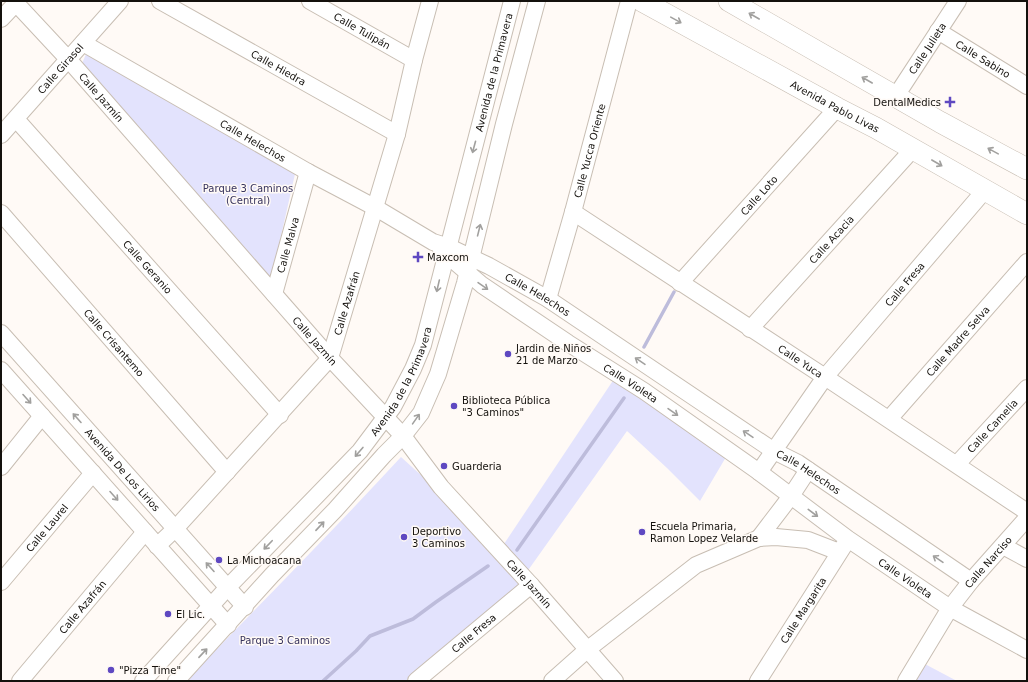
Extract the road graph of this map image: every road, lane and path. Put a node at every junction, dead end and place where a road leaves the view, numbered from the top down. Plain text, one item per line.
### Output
1 (120, 1) edge
2 (160, 1) edge
3 (310, 1) edge
4 (430, 1) edge
5 (512, 1) edge
6 (537, 1) edge
7 (629, 1) edge
8 (642, 1) edge
9 (729, 1) edge
10 (958, 1) edge
11 (16, 2) edge
12 (1, 19) edge
13 (938, 31) junction
14 (83, 43) junction
15 (68, 59) junction
16 (414, 60) junction
17 (1027, 86) edge
18 (896, 96) junction
19 (837, 108) junction
20 (16, 119) junction
21 (397, 134) junction
22 (1, 135) edge
23 (912, 149) junction
24 (1027, 169) edge
25 (308, 172) junction
26 (984, 190) junction
27 (376, 208) junction
28 (573, 212) junction
29 (1, 213) edge
30 (1027, 214) edge
31 (448, 252) junction
32 (471, 257) junction
33 (1027, 262) edge
34 (468, 274) junction
35 (680, 283) junction
36 (274, 294) junction
37 (548, 299) junction
38 (750, 329) junction
39 (1, 333) edge
40 (330, 358) junction
41 (1, 370) edge
42 (825, 377) junction
43 (1027, 388) edge
44 (280, 415) junction
45 (42, 416) junction
46 (386, 419) junction
47 (889, 419) junction
48 (403, 436) junction
49 (774, 451) junction
50 (957, 464) junction
51 (1, 467) edge
52 (808, 470) junction
53 (226, 472) junction
54 (759, 472) junction
55 (93, 473) junction
56 (791, 496) junction
57 (1027, 512) edge
58 (1027, 518) edge
59 (176, 529) junction
60 (145, 532) junction
61 (759, 538) junction
62 (158, 546) junction
63 (844, 546) junction
64 (1003, 546) junction
65 (1027, 559) edge
66 (971, 581) junction
67 (1, 582) edge
68 (531, 586) junction
69 (228, 588) junction
70 (211, 606) junction
71 (245, 606) junction
72 (950, 608) junction
73 (228, 625) junction
74 (588, 649) junction
75 (1027, 650) edge
76 (20, 681) edge
77 (143, 681) edge
78 (176, 681) edge
79 (416, 681) edge
80 (552, 681) edge
81 (615, 681) edge
82 (758, 681) edge
83 (906, 681) edge

1 - 14 street, Calle Girasol
2 - 21 street, Calle Hiedra
3 - 16 street, Calle Tulipán
4 - 16 street, Calle Azafrán
5 -> 31 street, Avenida de la Primavera
32 -> 6 street
7 - 28 street, Calle Yucca Oriente
8 -> 19 main road, Avenida Pablo Livas
18 -> 9 main road
10 - 13 street, Calle Julieta
11 - 12 street
11 - 15 street, Calle Jazmín
13 - 17 street, Calle Sabino
13 - 18 street, Calle Julieta
14 - 15 street, Calle Girasol
14 - 25 street, Calle Helechos
15 - 20 street, Calle Girasol
15 - 36 street, Calle Jazmín
16 - 21 street, Calle Azafrán
24 -> 18 main road
19 - 23 main road, Avenida Pablo Livas
19 - 35 street, Calle Loto
20 - 22 street, Calle Girasol
20 - 44 street, Calle Geranio
21 - 27 street, Calle Azafrán
23 -> 26 main road, Avenida Pablo Livas
23 - 38 street, Calle Acacia
25 - 27 street, Calle Helechos
25 - 36 street, Calle Malva
26 - 30 main road, Avenida Pablo Livas
26 - 42 street, Calle Fresa
27 - 31 street, Calle Helechos
27 - 40 street, Calle Azafrán
28 - 35 street, Calle Yuca
28 - 37 street, Calle Yucca Oriente
29 - 53 street, Calle Crisantemo
31 - 32 street, Calle Helechos
31 - 34 street, Calle Violeta
31 -> 46 street, Avenida de la Primavera
32 - 34 street
32 - 37 street, Calle Helechos
33 - 47 street, Calle Madre Selva
48 -> 34 street
34 -> 54 street, Calle Violeta
35 - 38 street, Calle Yuca
36 - 40 street, Calle Jazmín
49 -> 37 street, Calle Helechos
38 - 42 street, Calle Yuca
59 -> 39 street, Avenida De Los Lirios
40 - 44 street, Calle Azafrán
40 - 46 street, Calle Jazmín
41 -> 45 street
42 - 47 street, Calle Yuca
42 - 49 street, Calle Fresa
43 - 50 street, Calle Camelia
44 - 53 street, Calle Azafrán
45 - 51 street
45 - 55 street
46 - 48 street, Calle Jazmín
46 -> 69 street, Avenida de la Primavera
47 - 50 street, Calle Yuca
48 - 68 street, Calle Jazmín
71 -> 48 street
49 - 52 street, Calle Helechos
49 - 54 street, Calle Fresa
50 - 57 street, Calle Yuca
52 - 56 street, Calle Violeta
66 -> 52 street, Calle Helechos
53 - 59 street, Calle Azafrán
54 - 56 street, Calle Violeta
55 -> 60 street
55 - 67 street, Calle Laurel
56 - 61 street, Calle Violeta
56 -> 63 street, Calle Violeta
58 - 64 street, Calle Narciso
59 - 62 street, Calle Azafrán
69 -> 59 street, Avenida De Los Lirios
60 - 62 street
60 - 76 street, Calle Azafrán
61 - 63 street, Calle Violeta
61 - 74 street, Calle Violeta
62 - 70 street
63 - 72 street, Calle Violeta
63 - 82 street, Calle Margarita
64 - 65 street
64 - 66 street, Calle Narciso
66 - 72 street, Calle Narciso
68 - 74 street, Calle Jazmín
68 - 79 street, Calle Fresa
69 - 70 street, Avenida de la Primavera
69 - 71 street, Avenida De Los Lirios
70 - 73 street
70 - 77 street, Avenida de la Primavera
71 - 73 street
72 - 75 street, Calle Violeta
72 - 83 street, Calle Narciso
78 -> 73 street
74 - 80 street, Calle Violeta
74 - 81 street, Calle Jazmín

